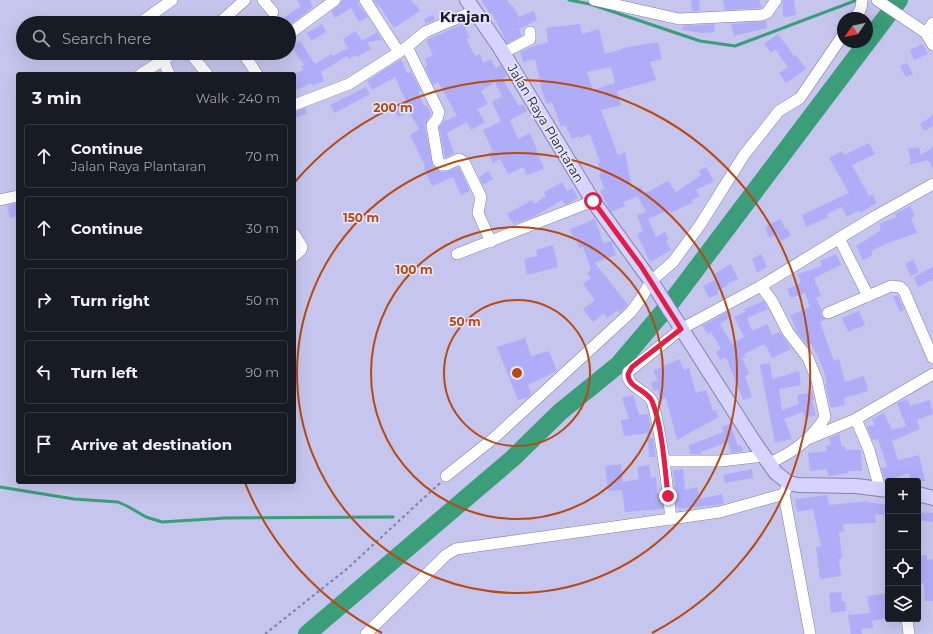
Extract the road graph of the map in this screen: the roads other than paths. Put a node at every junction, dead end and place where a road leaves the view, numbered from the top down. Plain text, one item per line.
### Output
1 (172, 0) edge
2 (245, 0) edge
3 (263, 0) edge
4 (335, 0) edge
5 (365, 0) edge
6 (594, 0) edge
7 (776, 0) edge
8 (877, 0) edge
9 (864, 2) edge
10 (470, 5) edge
11 (273, 12) dead end
12 (859, 12) edge
13 (150, 16) edge
14 (227, 16) edge
15 (933, 23) edge
16 (296, 29) edge
17 (530, 32) dead end
18 (926, 33) junction
19 (837, 44) edge
20 (933, 45) edge
21 (402, 49) junction
22 (503, 53) junction
23 (163, 60) joint
24 (196, 60) edge
25 (248, 60) edge
26 (144, 72) edge
27 (168, 72) edge
28 (205, 72) edge
29 (256, 72) edge
30 (296, 104) edge
31 (933, 184) edge
32 (16, 196) edge
33 (0, 200) edge
34 (593, 201) junction
35 (296, 237) edge
36 (839, 238) junction
37 (491, 242) junction
38 (296, 254) edge
39 (457, 254) dead end
40 (653, 283) junction
41 (762, 286) junction
42 (868, 296) junction
43 (828, 313) dead end
44 (679, 326) junction
45 (933, 358) edge
46 (933, 374) edge
47 (856, 419) junction
48 (806, 440) junction
49 (767, 459) junction
50 (664, 461) junction
51 (446, 476) road end
52 (787, 488) junction
53 (884, 490) edge
54 (921, 495) edge
55 (933, 498) edge
56 (671, 519) junction
57 (907, 622) edge
58 (366, 634) edge
59 (810, 634) edge
60 (909, 634) edge

1 - 13 street
2 - 14 street
3 - 11 street
4 - 16 street
5 - 21 street
6 - 7 street
8 - 18 street
9 - 12 street
10 - 21 street
10 - 22 main road, Jalan Raya Plantaran
15 - 18 street
17 - 22 street
18 - 20 street
19 - 40 street
21 - 30 street
21 - 37 street
22 - 34 main road, Jalan Raya Plantaran
23 - 26 street
23 - 27 street
24 - 28 street
25 - 29 street
31 - 36 street
32 - 33 street
34 - 37 street
34 - 40 main road, Jalan Raya Plantaran
35 - 38 street
36 - 41 street
36 - 42 street
37 - 39 street
40 - 44 main road, Jalan Raya Plantaran
40 - 51 street
41 - 44 street
41 - 48 street
42 - 43 street
42 - 45 street
44 - 49 main road, Jalan Raya Plantaran
44 - 50 street
46 - 47 street
47 - 48 street
47 - 53 street
48 - 49 street
49 - 50 street
49 - 52 main road, Jalan Raya Plantaran
50 - 56 street
52 - 53 main road
52 - 56 street
52 - 59 street
54 - 55 main road
56 - 58 street
57 - 60 street

